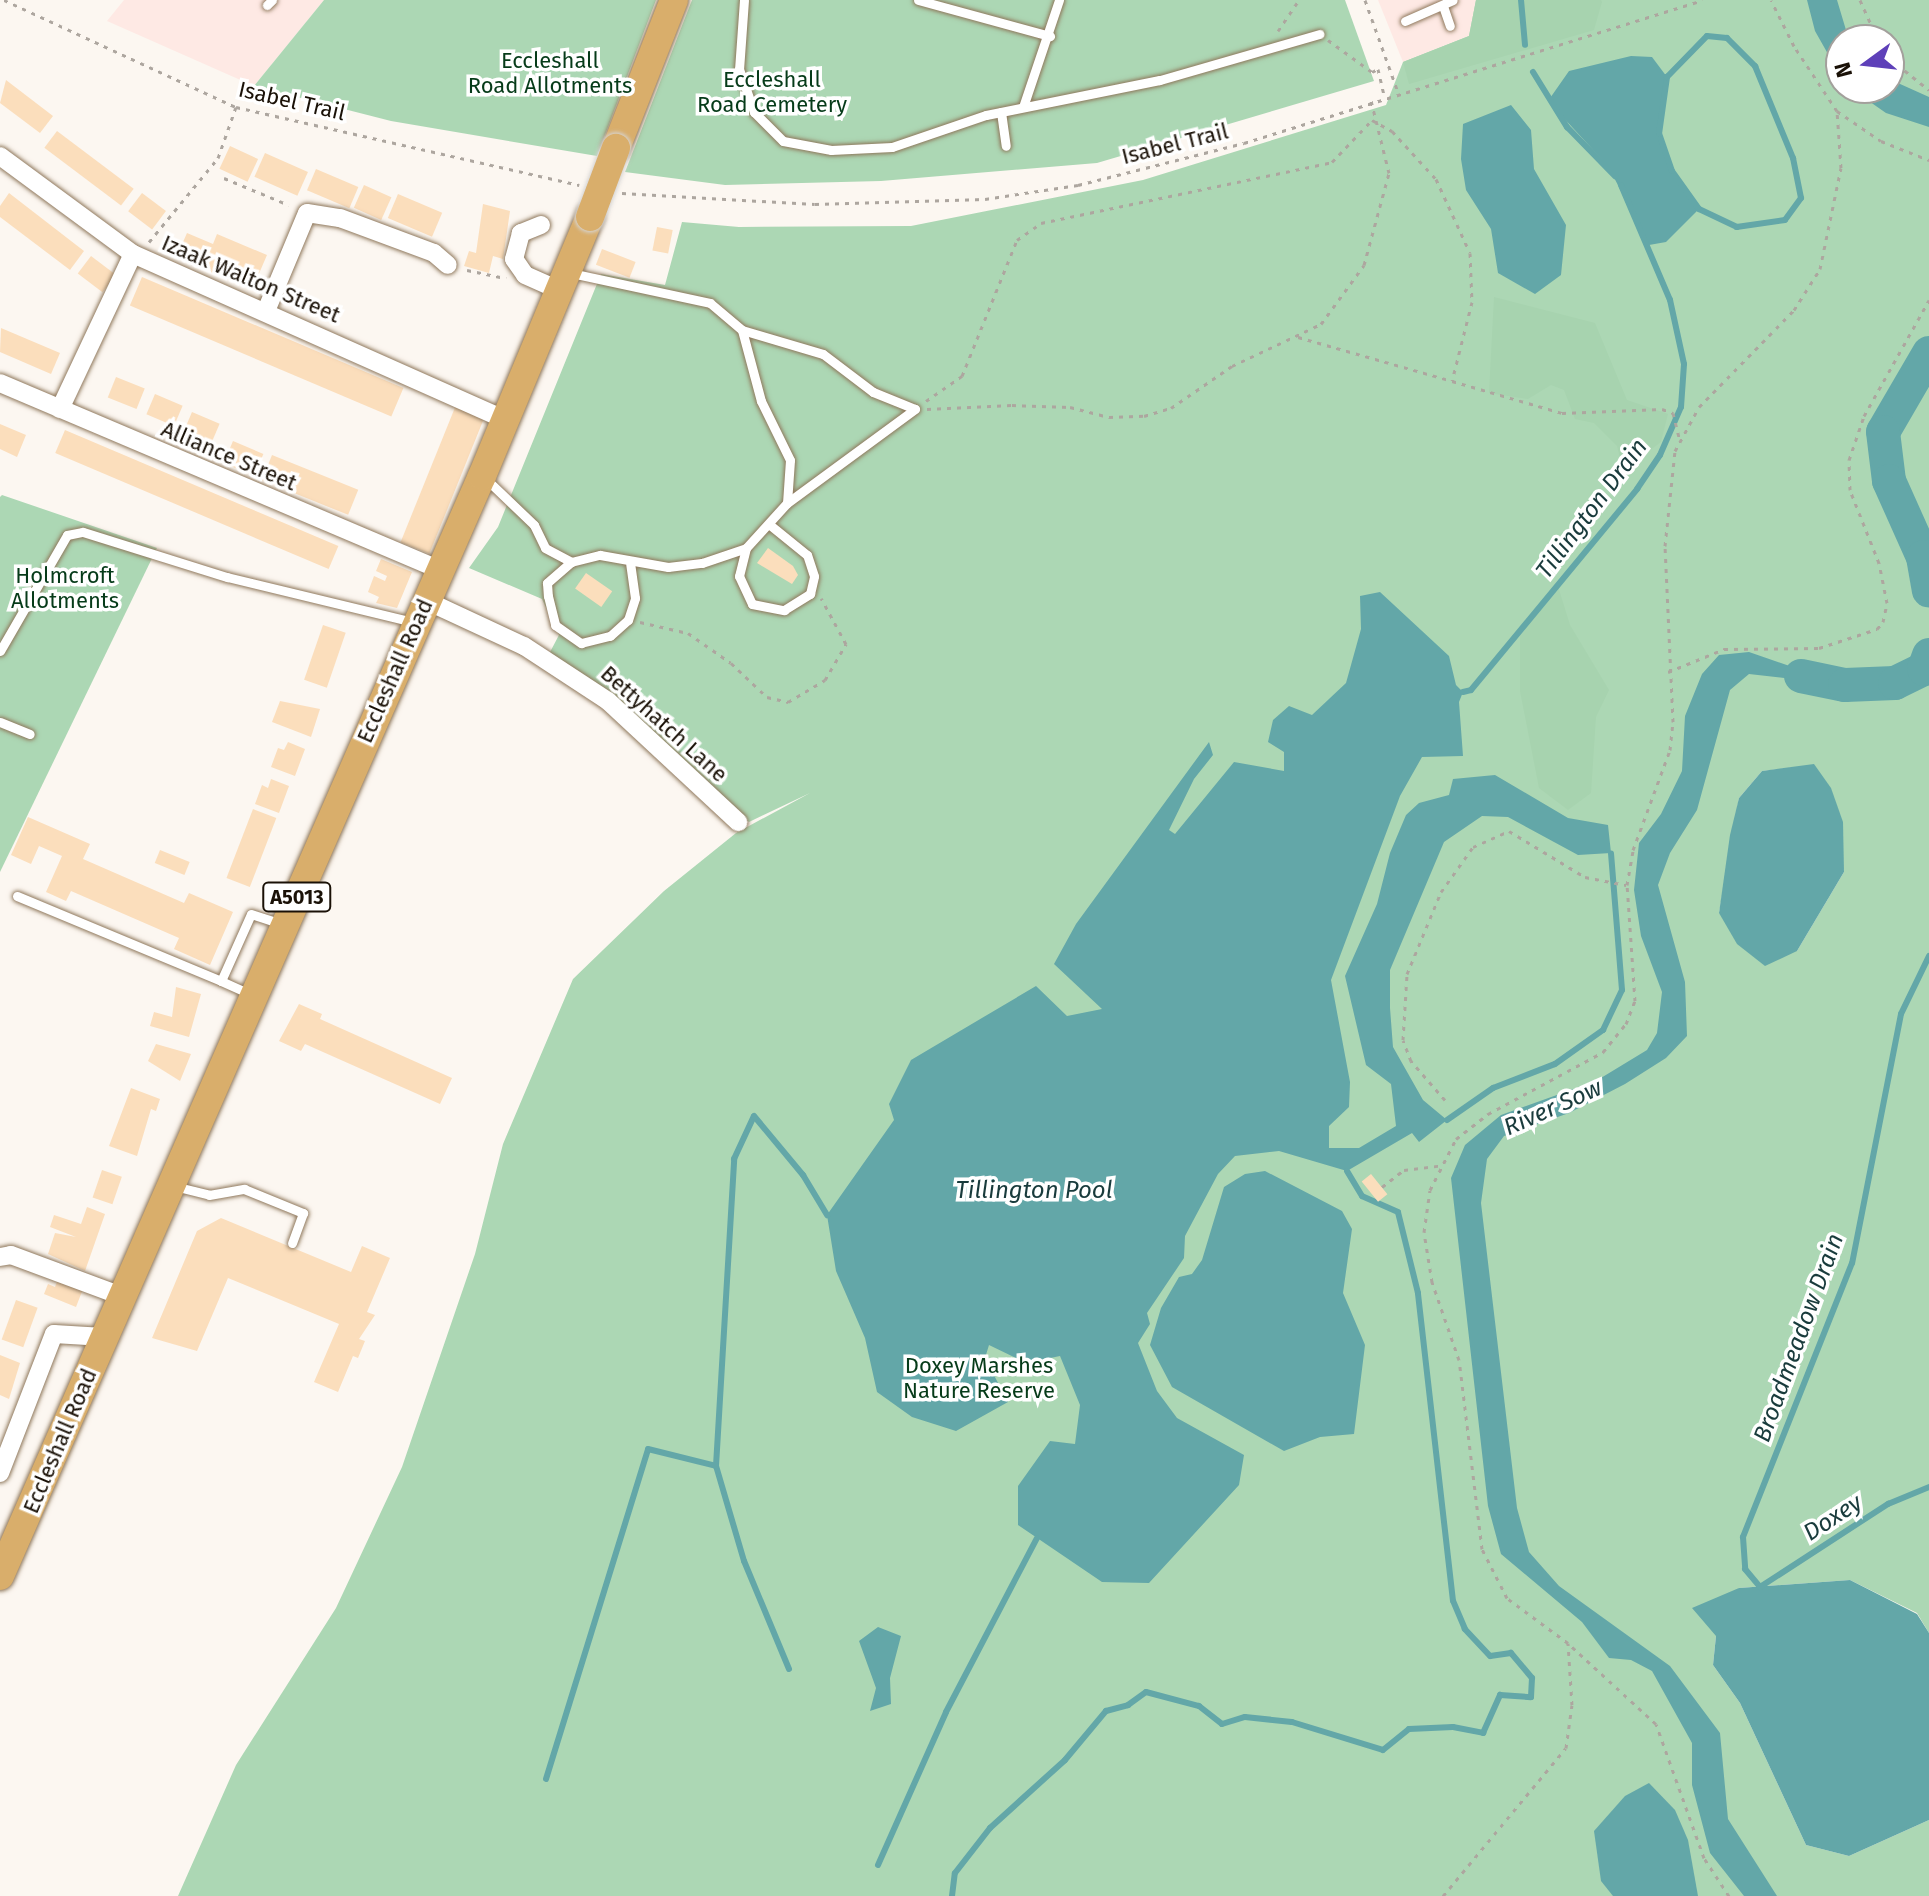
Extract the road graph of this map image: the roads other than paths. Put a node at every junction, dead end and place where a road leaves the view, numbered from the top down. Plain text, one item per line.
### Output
1 (674, 0) edge
2 (744, 0) edge
3 (918, 0) edge
4 (1059, 0) edge
5 (1453, 0) edge
6 (1443, 6) junction
7 (1405, 21) dead end
8 (1450, 26) dead end
9 (1319, 34) road end
10 (1050, 36) junction
11 (1023, 107) junction
12 (1001, 112) junction
13 (1006, 146) dead end
14 (0, 156) edge
15 (541, 225) dead end
16 (133, 254) junction
17 (448, 265) road end
18 (563, 281) junction
19 (266, 311) junction
20 (742, 330) junction
21 (0, 383) edge
22 (60, 409) junction
23 (505, 420) junction
24 (482, 476) junction
25 (787, 503) junction
26 (770, 525) junction
27 (746, 548) junction
28 (571, 562) junction
29 (630, 564) junction
30 (441, 570) junction
31 (421, 612) junction
32 (0, 651) edge
33 (0, 722) edge
34 (30, 734) dead end
35 (738, 822) dead end
36 (17, 896) dead end
37 (285, 926) junction
38 (221, 981) junction
39 (253, 996) junction
40 (174, 1186) junction
41 (292, 1243) dead end
42 (0, 1257) edge
43 (121, 1296) junction
44 (104, 1337) junction
45 (0, 1473) edge
46 (8, 1541) edge
47 (0, 1576) edge

1 - 18 main road, Eccleshall Road / A5013, bridge
2 - 12 lane
3 - 10 lane
4 - 10 lane
5 - 6 lane
6 - 7 lane
6 - 8 lane
9 - 11 lane
10 - 11 lane
11 - 12 lane
12 - 13 lane
14 - 16 street
15 - 18 street
16 - 19 street, Izaak Walton Street
16 - 22 street, Izaak Walton Street
17 - 19 street
18 - 20 lane
18 - 23 main road, Eccleshall Road / A5013
19 - 23 street, Izaak Walton Street
20 - 25 lane
20 - 25 lane
21 - 22 street, Alliance Street
22 - 30 street, Alliance Street
23 - 24 main road, Eccleshall Road / A5013
24 - 28 lane
24 - 30 main road, Eccleshall Road / A5013
25 - 26 lane
26 - 27 lane
26 - 27 lane
27 - 29 lane
28 - 29 lane
28 - 29 lane
30 - 31 main road, Eccleshall Road / A5013
31 - 32 lane
31 - 35 street, Bettyhatch Lane
31 - 37 main road, Eccleshall Road / A5013
33 - 34 lane
36 - 38 lane
37 - 38 lane
37 - 39 main road, Eccleshall Road / A5013
38 - 39 lane
39 - 40 main road, Eccleshall Road / A5013
40 - 41 lane
40 - 43 main road, Eccleshall Road / A5013
42 - 43 street
43 - 44 main road, Eccleshall Road / A5013
44 - 45 street, Eccleshall Road
44 - 46 main road, Eccleshall Road / A5013
46 - 47 main road, Eccleshall Road / A5013

